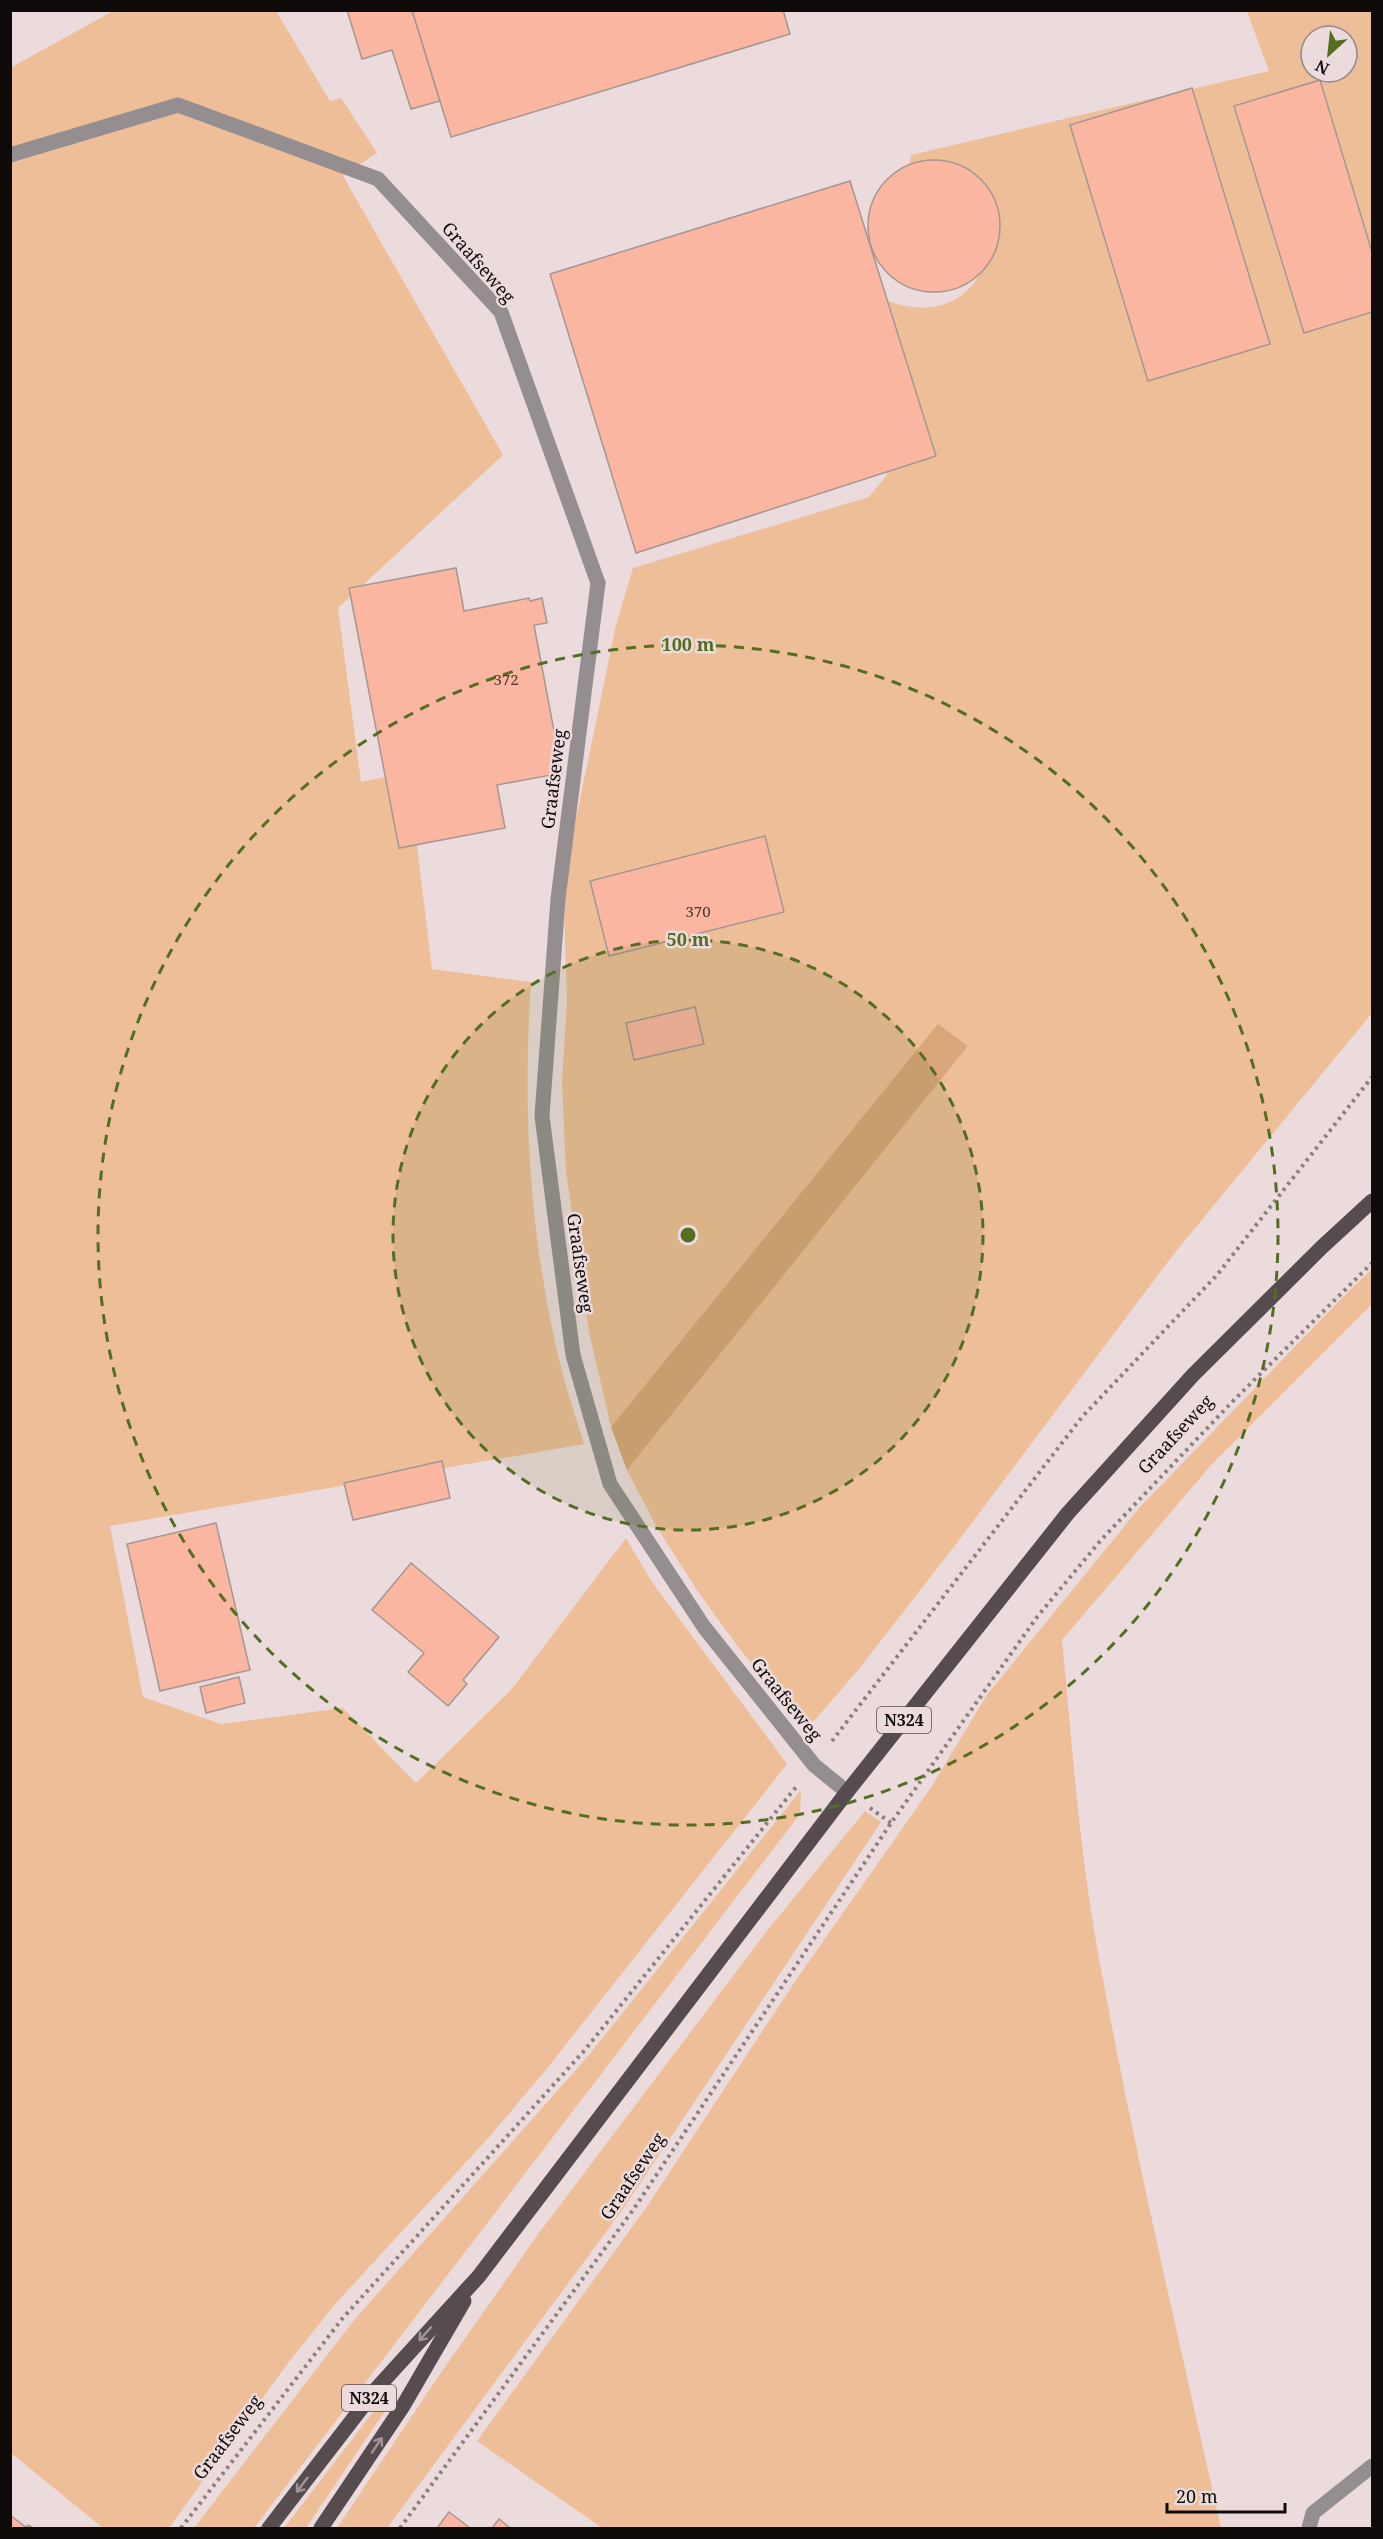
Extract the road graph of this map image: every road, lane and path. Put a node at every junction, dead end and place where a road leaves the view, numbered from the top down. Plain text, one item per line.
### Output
1 (10, 155) edge
2 (1372, 1077) edge
3 (1372, 1201) edge
4 (1372, 1263) edge
5 (814, 1765) junction
6 (847, 1792) junction
7 (479, 2276) junction
8 (1372, 2466) edge
9 (181, 2529) edge
10 (269, 2529) edge
11 (321, 2529) edge
12 (400, 2529) edge
13 (1309, 2529) edge

1 - 5 street, Graafseweg
2 - 5 path, Graafseweg
3 - 6 main road, Graafseweg / N324
4 - 12 path, Graafseweg
5 - 6 street, Graafseweg
5 - 9 path, Graafseweg
6 - 7 main road, Graafseweg / N324
7 -> 10 main road, Graafseweg / N324
11 -> 7 main road, Graafseweg / N324
8 - 13 street

